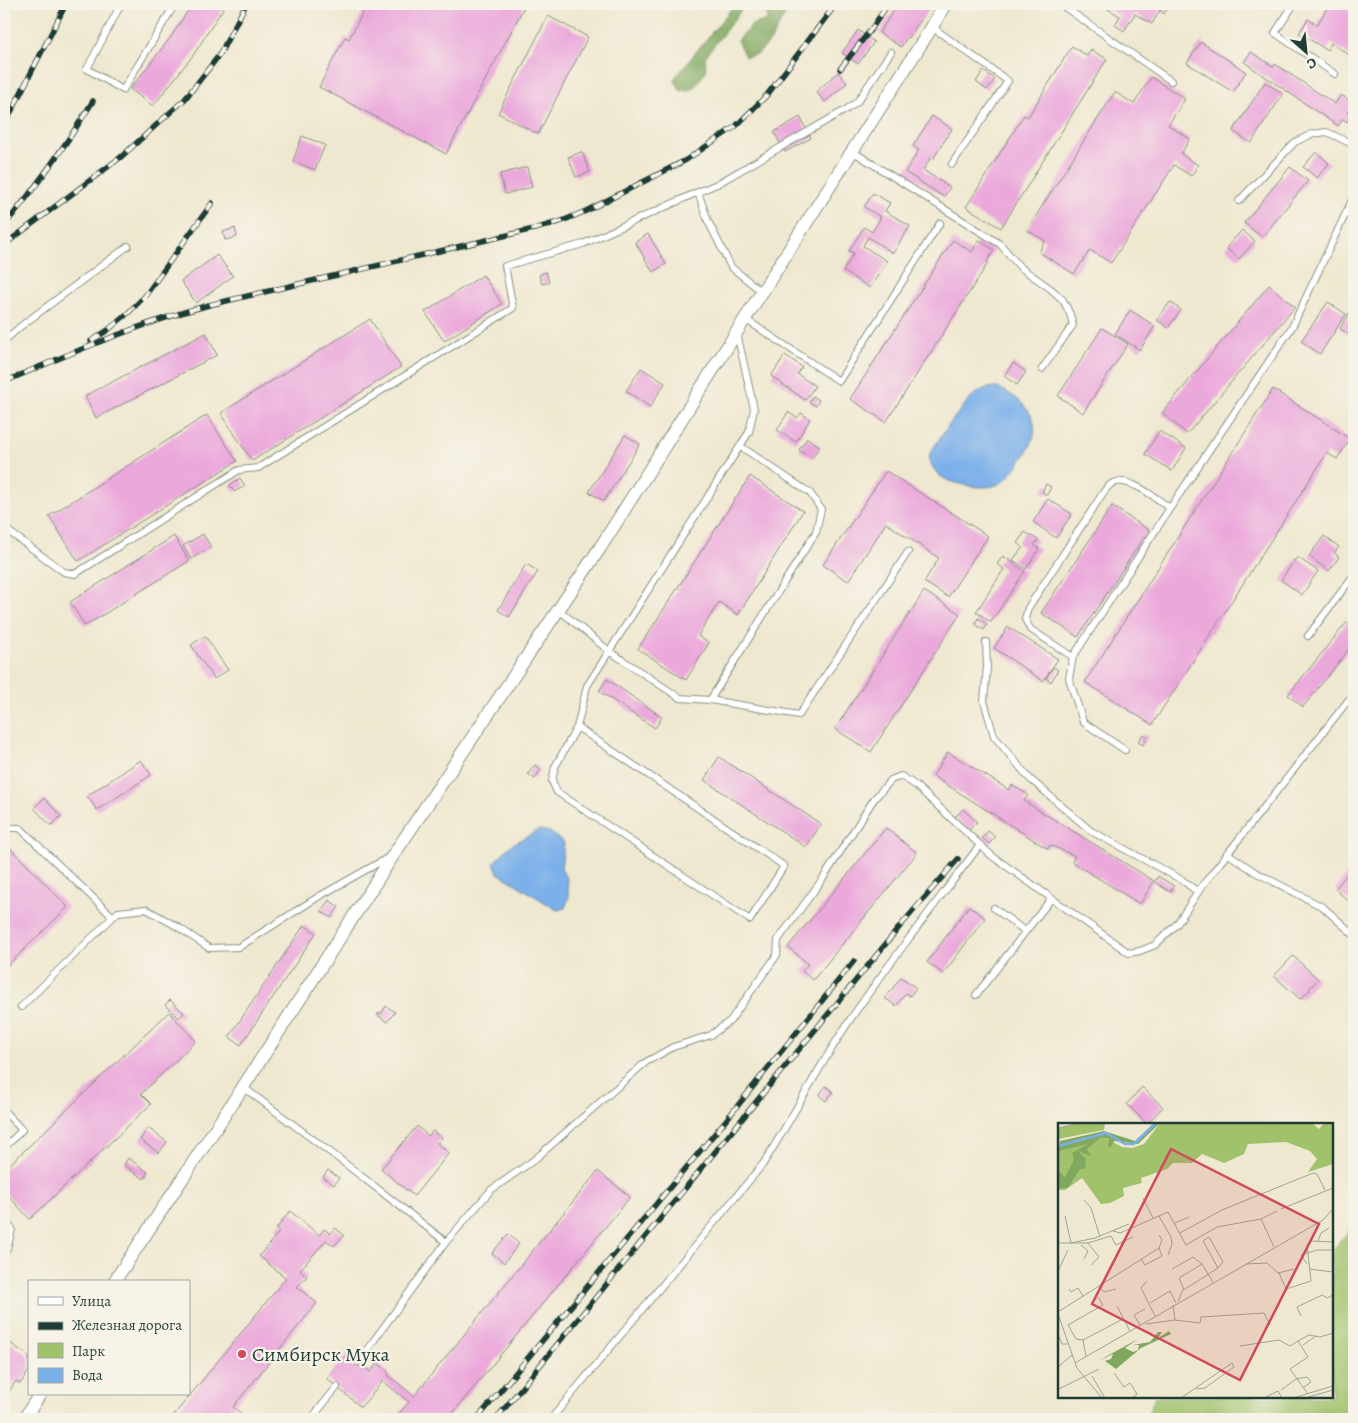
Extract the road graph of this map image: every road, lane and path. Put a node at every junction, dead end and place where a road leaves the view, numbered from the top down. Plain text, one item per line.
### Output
1 (121, 4) edge
2 (175, 4) edge
3 (945, 4) edge
4 (1060, 4) edge
5 (1294, 4) edge
6 (932, 27) junction
7 (891, 52) dead end
8 (1335, 74) dead end
9 (1170, 80) dead end
10 (1354, 145) edge
11 (852, 151) junction
12 (952, 164) dead end
13 (698, 192) junction
14 (1354, 196) edge
15 (1239, 201) dead end
16 (940, 223) dead end
17 (128, 246) dead end
18 (762, 292) junction
19 (745, 319) junction
20 (737, 332) junction
21 (4, 342) edge
22 (1042, 370) dead end
23 (740, 446) junction
24 (1170, 508) junction
25 (4, 528) edge
26 (908, 552) dead end
27 (1354, 575) edge
28 (559, 610) junction
29 (1308, 636) dead end
30 (986, 642) dead end
31 (609, 651) junction
32 (1073, 657) junction
33 (1354, 693) edge
34 (710, 700) junction
35 (577, 727) junction
36 (1125, 750) dead end
37 (4, 828) edge
38 (980, 845) junction
39 (1227, 853) junction
40 (394, 854) junction
41 (1198, 892) junction
42 (1051, 898) junction
43 (994, 908) dead end
44 (113, 917) junction
45 (1025, 931) junction
46 (1354, 935) edge
47 (976, 995) dead end
48 (21, 1006) dead end
49 (243, 1087) junction
50 (4, 1111) edge
51 (4, 1148) edge
52 (4, 1220) edge
53 (446, 1242) junction
54 (4, 1253) edge
55 (115, 1280) edge
56 (358, 1362) dead end
57 (337, 1387) dead end
58 (39, 1396) edge
59 (24, 1419) edge
60 (311, 1419) edge
61 (552, 1419) edge

1 - 2 lane
3 - 6 street
4 - 9 lane
5 - 8 lane
6 - 11 street
6 - 12 lane
7 - 13 lane
10 - 15 lane
11 - 18 street
11 - 22 lane
13 - 18 lane
13 - 25 lane
14 - 24 lane
16 - 19 lane
17 - 21 lane
18 - 19 street
19 - 20 street
20 - 23 lane
20 - 28 street
23 - 31 lane
23 - 34 lane
24 - 32 lane
24 - 32 lane
26 - 34 lane
27 - 29 lane
28 - 31 lane
28 - 40 street
30 - 41 lane
31 - 34 lane
31 - 35 lane
32 - 36 lane
33 - 39 lane
35 - 35 lane
37 - 44 lane
38 - 42 lane
38 - 53 lane
38 - 61 lane
39 - 41 lane
39 - 46 lane
40 - 44 lane
40 - 49 street
41 - 42 lane
42 - 45 lane
43 - 45 lane
44 - 48 lane
45 - 47 lane
49 - 53 lane
49 - 55 street
50 - 51 lane
52 - 54 lane
53 - 56 lane
57 - 60 lane
58 - 59 street

